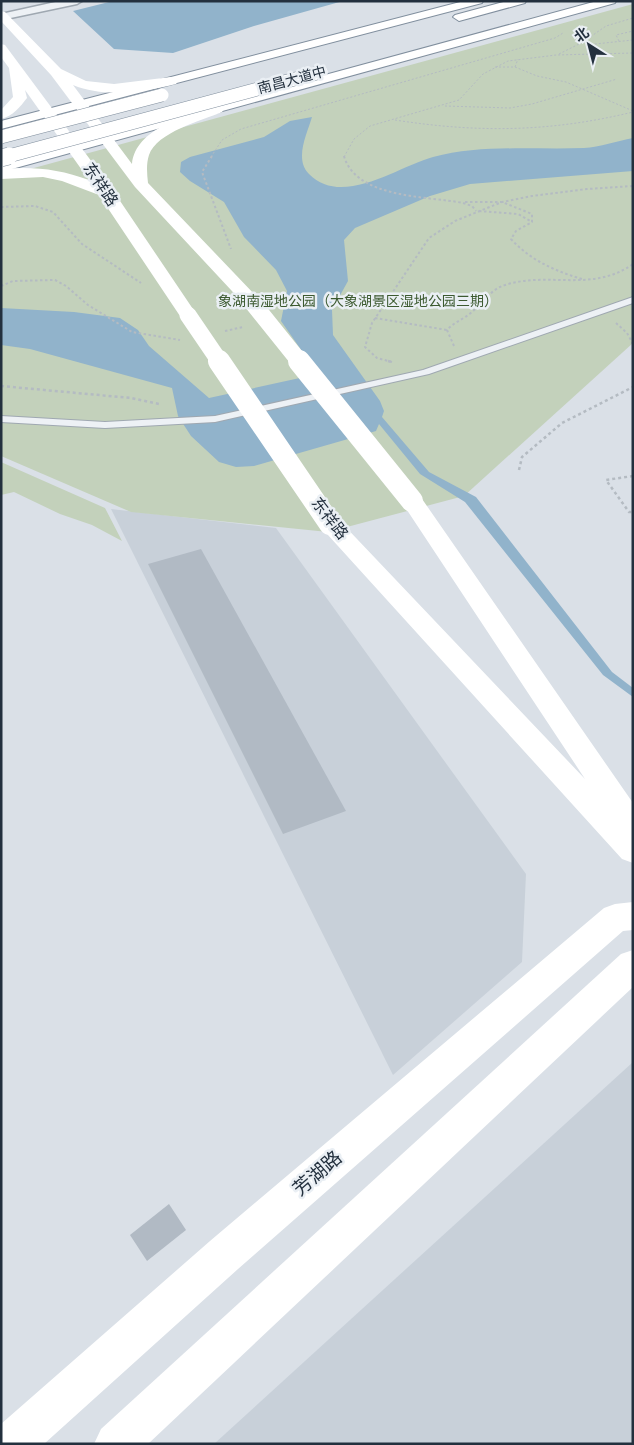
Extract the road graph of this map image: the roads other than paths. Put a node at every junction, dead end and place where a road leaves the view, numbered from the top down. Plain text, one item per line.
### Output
1 (77, 1) edge
2 (478, 1) edge
3 (521, 1) edge
4 (582, 1) edge
5 (612, 1) edge
6 (2, 16) edge
7 (1, 48) edge
8 (16, 69) junction
9 (56, 72) junction
10 (177, 80) junction
11 (81, 104) junction
12 (217, 110) junction
13 (49, 113) junction
14 (1, 115) edge
15 (1, 125) edge
16 (1, 137) edge
17 (107, 139) junction
18 (76, 148) junction
19 (1, 158) edge
20 (1, 168) edge
21 (1, 174) edge
22 (140, 184) junction
23 (106, 192) junction
24 (633, 300) edge
25 (1, 419) edge
26 (633, 827) edge
27 (633, 850) edge
28 (633, 916) edge
29 (633, 965) edge
30 (11, 1444) edge
31 (116, 1444) edge

1 - 6 street
2 - 10 main road
3 - 16 main road, 南昌大道中, bridge
4 - 19 main road, 南昌大道中, bridge
5 - 12 main road
6 - 9 main road, 东祥路
7 - 8 main road, 东祥路
8 - 13 main road, 东祥路
8 - 14 main road
9 - 10 main road
9 - 11 main road, 东祥路
10 - 11 main road
10 - 12 main road
11 - 13 main road
11 - 17 main road, 东祥路
12 - 17 main road
12 - 22 main road
13 - 15 main road
13 - 18 main road, 东祥路
17 - 18 main road
17 - 22 main road, 东祥路
18 - 20 main road
18 - 23 main road, 东祥路
21 - 23 main road
22 - 26 main road, 东祥路, bridge
23 - 27 main road, 东祥路, bridge
24 - 25 lane
28 - 30 main road, 芳湖路
29 - 31 main road

